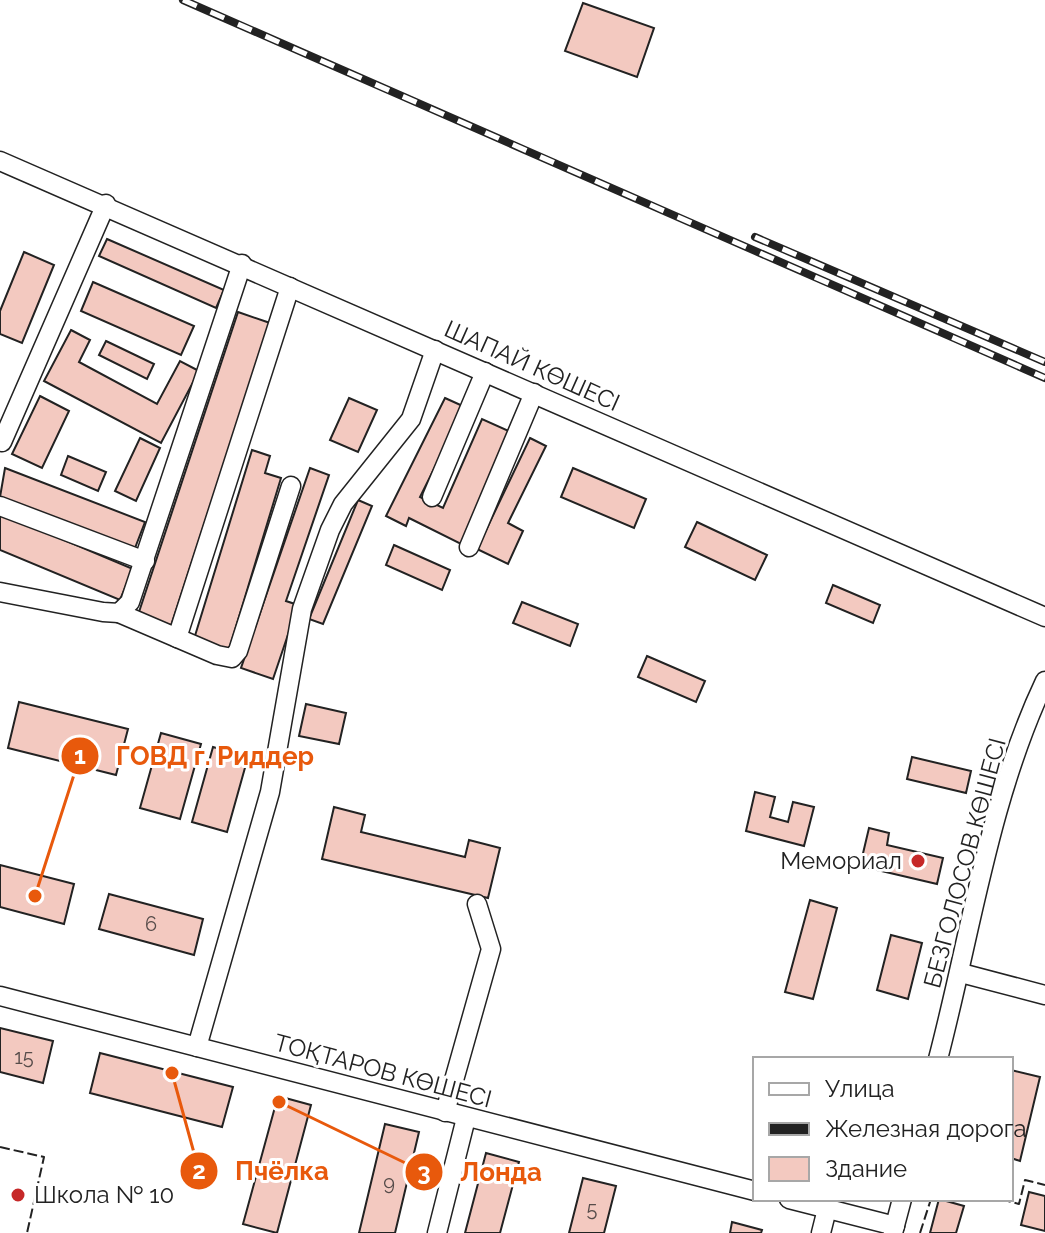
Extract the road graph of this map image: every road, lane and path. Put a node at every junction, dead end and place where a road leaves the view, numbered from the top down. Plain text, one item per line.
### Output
1 (0, 161) edge
2 (106, 204) junction
3 (242, 264) junction
4 (290, 287) junction
5 (435, 350) junction
6 (485, 372) junction
7 (534, 393) junction
8 (2, 442) edge
9 (291, 486) dead end
10 (432, 497) dead end
11 (0, 506) edge
12 (469, 547) dead end
13 (145, 561) junction
14 (0, 592) edge
15 (119, 613) junction
16 (1045, 617) edge
17 (177, 638) junction
18 (1045, 681) edge
19 (477, 904) dead end
20 (961, 973) junction
21 (1045, 995) edge
22 (0, 996) edge
23 (197, 1047) junction
24 (939, 1057) edge
25 (445, 1112) junction
26 (466, 1118) junction
27 (753, 1190) edge
28 (797, 1201) edge
29 (901, 1201) edge
30 (827, 1209) junction
31 (894, 1229) edge
32 (437, 1233) edge
33 (821, 1233) edge

1 - 2 street, ШАПАЙ КӨШЕСІ
2 - 3 street, ШАПАЙ КӨШЕСІ
2 - 8 street
3 - 4 street, ШАПАЙ КӨШЕСІ
3 - 13 street
4 - 5 street, ШАПАЙ КӨШЕСІ
4 - 17 street
5 - 6 street, ШАПАЙ КӨШЕСІ
5 - 23 street
6 - 7 street, ШАПАЙ КӨШЕСІ
6 - 10 street
7 - 12 street
7 - 16 street, ШАПАЙ КӨШЕСІ
9 - 17 street
11 - 13 street
13 - 15 street
14 - 15 street
15 - 17 street
18 - 20 street, БЕЗГОЛОСОВ КӨШЕСІ
19 - 25 street
20 - 21 street
20 - 24 street, БЕЗГОЛОСОВ КӨШЕСІ
22 - 23 street, ТОҚТАРОВ КӨШЕСІ
23 - 25 street, ТОҚТАРОВ КӨШЕСІ
25 - 26 street, ТОҚТАРОВ КӨШЕСІ
26 - 27 street, ТОҚТАРОВ КӨШЕСІ
26 - 32 street
28 - 30 street
29 - 31 street
30 - 31 street
30 - 33 street

